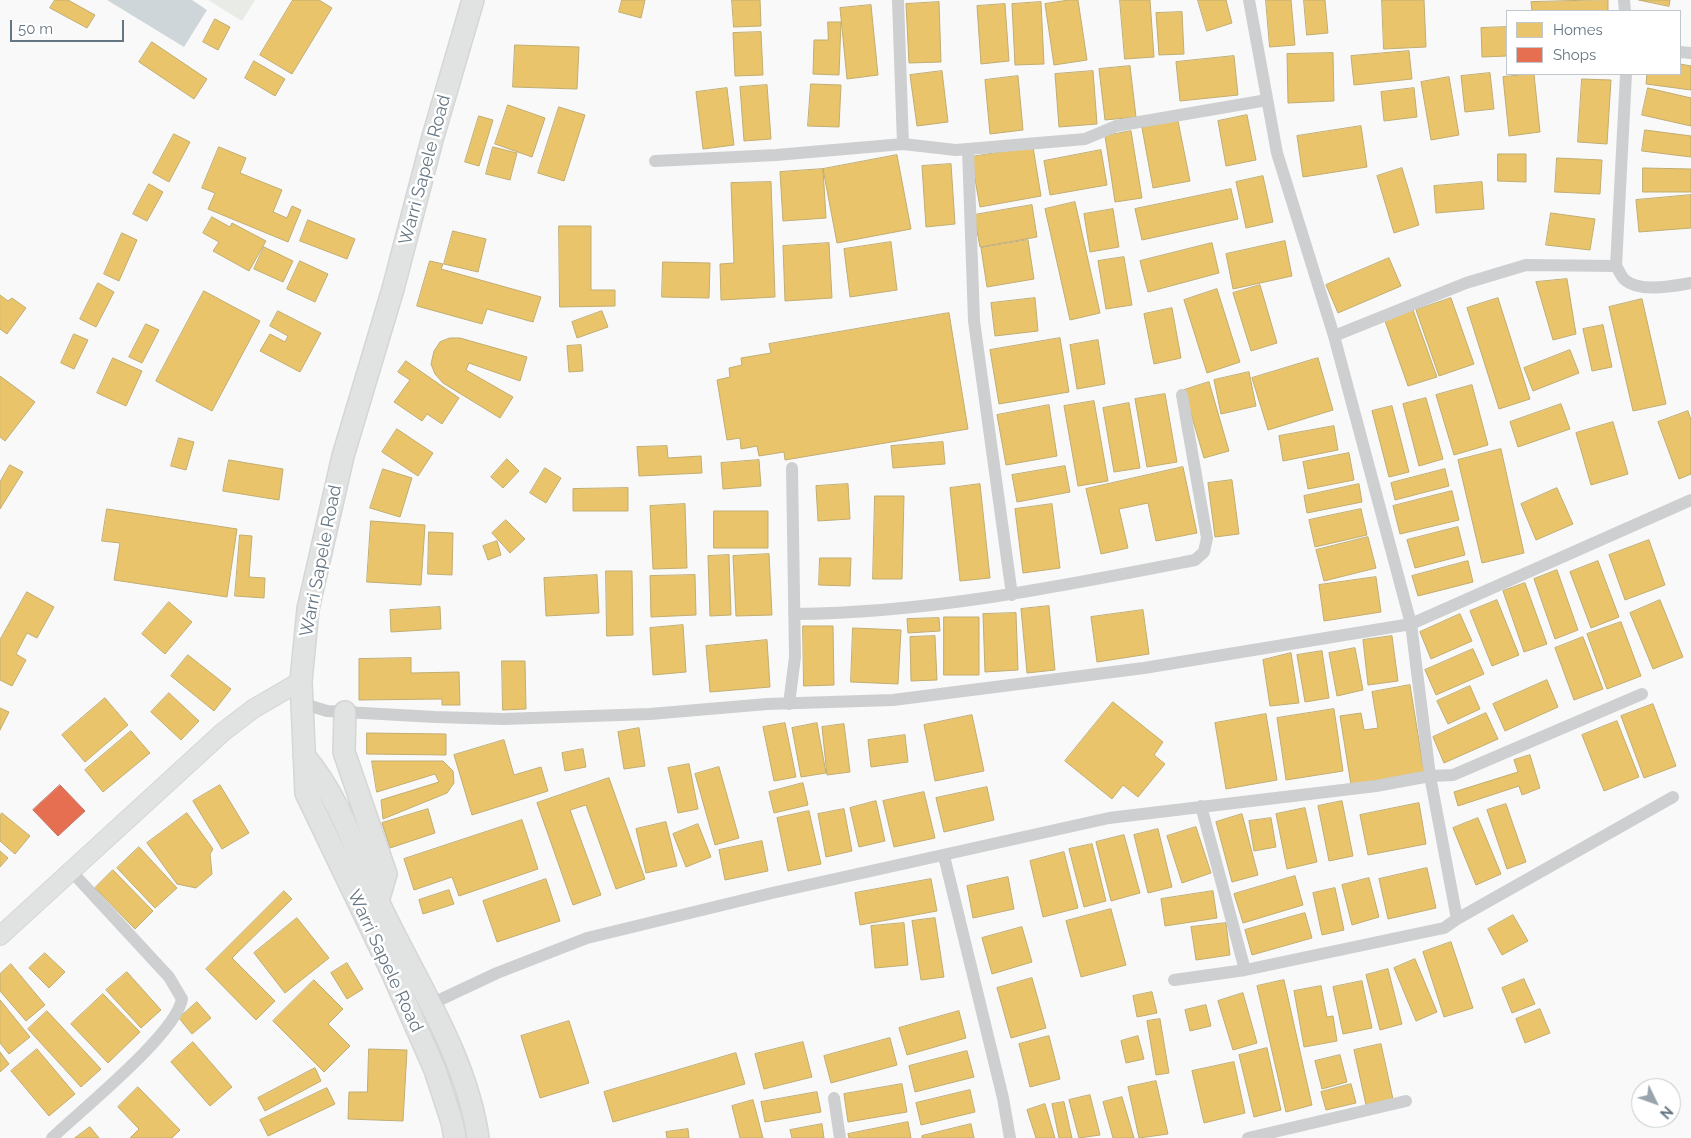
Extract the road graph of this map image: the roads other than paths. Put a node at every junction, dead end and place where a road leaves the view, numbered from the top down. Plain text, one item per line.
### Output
1 (473, 0) edge
2 (898, 0) edge
3 (1249, 0) edge
4 (1626, 75) edge
5 (1267, 100) junction
6 (903, 144) junction
7 (968, 149) junction
8 (655, 161) dead end
9 (1616, 266) junction
10 (1691, 283) edge
11 (1334, 336) junction
12 (1182, 395) dead end
13 (792, 468) dead end
14 (1691, 500) edge
15 (1012, 595) junction
16 (794, 614) junction
17 (1411, 624) junction
18 (301, 680) junction
19 (1642, 694) dead end
20 (301, 703) junction
21 (789, 704) junction
22 (345, 712) junction
23 (304, 756) junction
24 (1430, 776) junction
25 (1673, 797) dead end
26 (1200, 806) junction
27 (944, 856) junction
28 (72, 872) junction
29 (378, 901) junction
30 (1457, 919) junction
31 (0, 936) edge
32 (411, 962) junction
33 (391, 970) junction
34 (1245, 970) junction
35 (1174, 980) dead end
36 (431, 1004) junction
37 (834, 1098) dead end
38 (1406, 1101) dead end
39 (52, 1138) edge
40 (455, 1138) edge
41 (478, 1138) edge
42 (840, 1138) edge
43 (1010, 1138) edge
44 (1248, 1138) edge

1 - 18 highway, Warri Sapele Road
2 - 6 street
3 - 5 street
4 - 9 street
5 - 7 street
5 - 11 street
6 - 7 street
6 - 8 street
7 - 15 street
9 - 10 street
9 - 11 street
11 - 17 street
12 - 15 street
13 - 16 street
14 - 17 street
15 - 16 street
16 - 21 street
17 - 21 street
17 - 24 street
18 - 20 highway, Warri Sapele Road
18 - 28 main road
19 - 24 street
20 - 22 street
20 - 23 highway, Warri Sapele Road
21 - 22 street
22 - 29 highway
23 - 29 highway
23 - 33 highway, Warri Sapele Road
24 - 26 street
24 - 30 street
25 - 30 street
26 - 27 street
26 - 34 street
27 - 36 street
27 - 43 street
28 - 31 main road
28 - 39 street
29 - 32 highway
30 - 34 street
32 - 33 highway
32 - 36 highway
33 - 40 highway, Warri Sapele Road
34 - 35 street
36 - 41 highway
37 - 42 street
38 - 44 street

